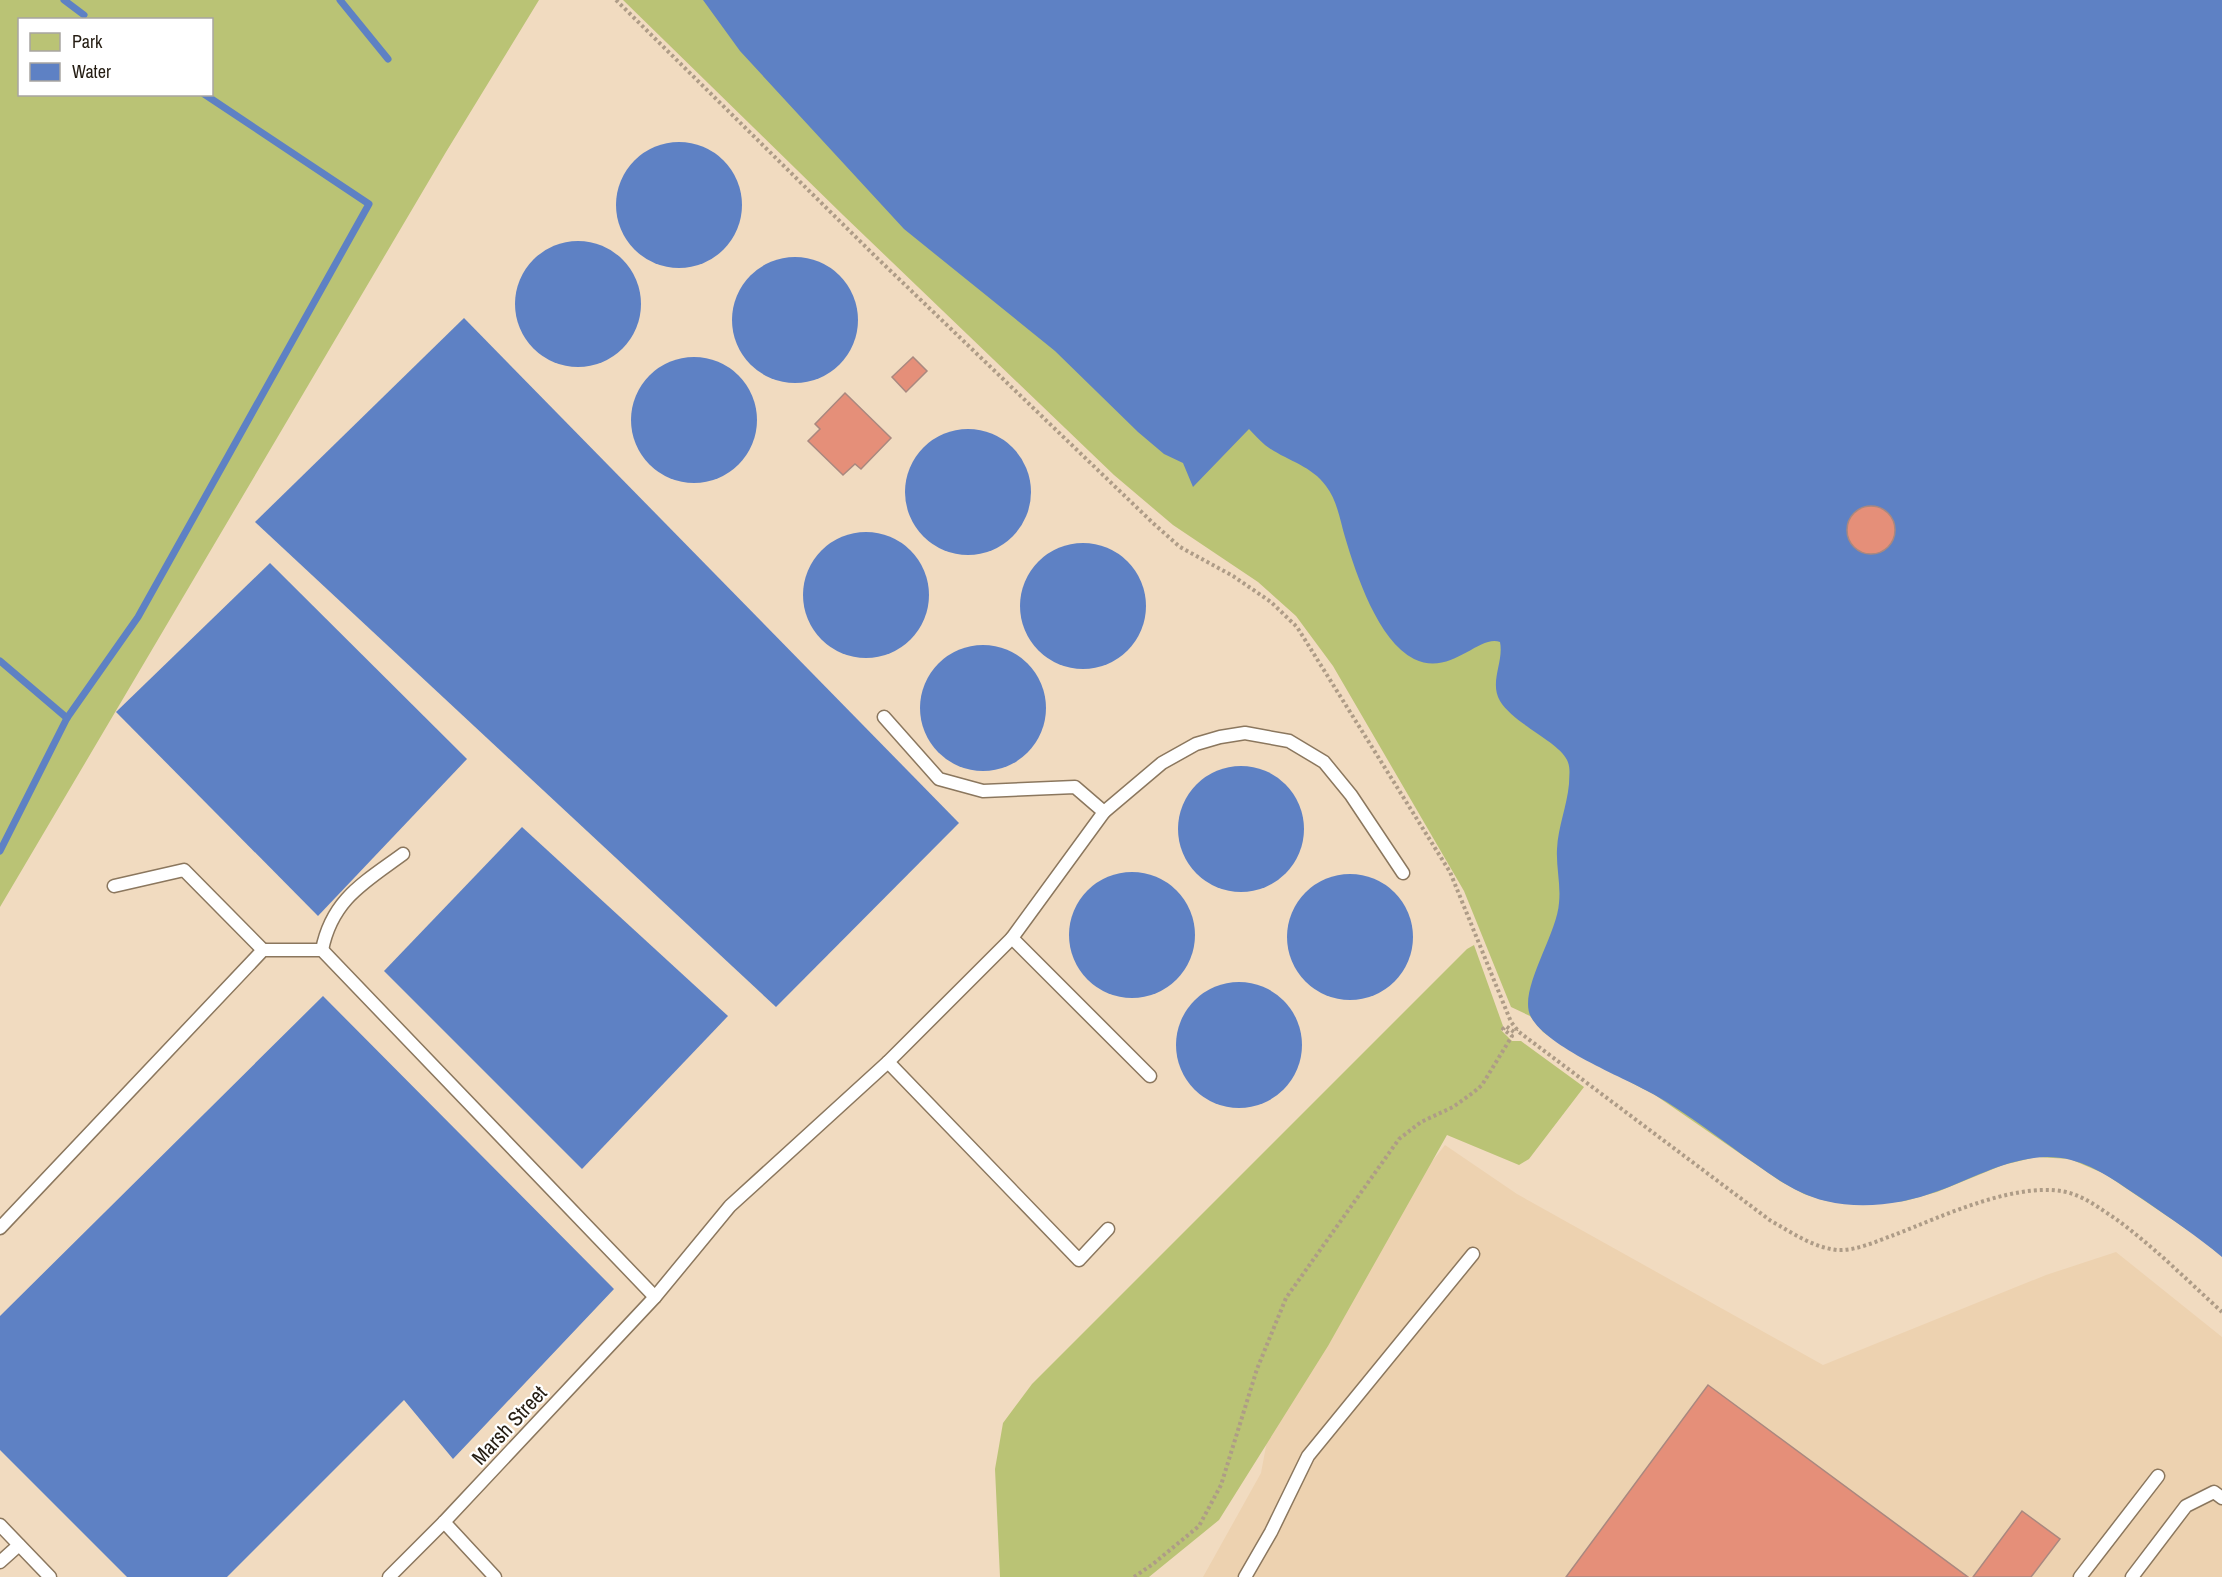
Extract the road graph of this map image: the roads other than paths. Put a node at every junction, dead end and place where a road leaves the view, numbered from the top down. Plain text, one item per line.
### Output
1 (884, 717) dead end
2 (1104, 812) junction
3 (404, 854) dead end
4 (1403, 873) dead end
5 (114, 886) dead end
6 (1012, 938) junction
7 (263, 950) junction
8 (322, 950) junction
9 (888, 1062) junction
10 (1150, 1076) dead end
11 (0, 1228) edge
12 (1108, 1229) dead end
13 (1473, 1254) dead end
14 (655, 1297) junction
15 (2158, 1476) dead end
16 (2222, 1498) edge
17 (444, 1522) junction
18 (0, 1526) edge
19 (19, 1545) junction
20 (0, 1562) edge
21 (50, 1577) edge
22 (389, 1577) edge
23 (495, 1577) edge
24 (1245, 1577) edge
25 (2080, 1577) edge
26 (2132, 1577) edge

1 - 2 lane
2 - 4 lane, Marsh Street
2 - 6 lane, Marsh Street
3 - 8 lane
5 - 7 lane
6 - 9 lane, Marsh Street
6 - 10 lane
7 - 8 lane
7 - 11 lane
8 - 14 lane
9 - 12 lane
9 - 14 lane, Marsh Street
13 - 24 lane
14 - 17 lane, Marsh Street
15 - 25 lane
16 - 26 lane
17 - 22 lane, Marsh Street
17 - 23 lane
18 - 19 lane
19 - 20 lane
19 - 21 lane

